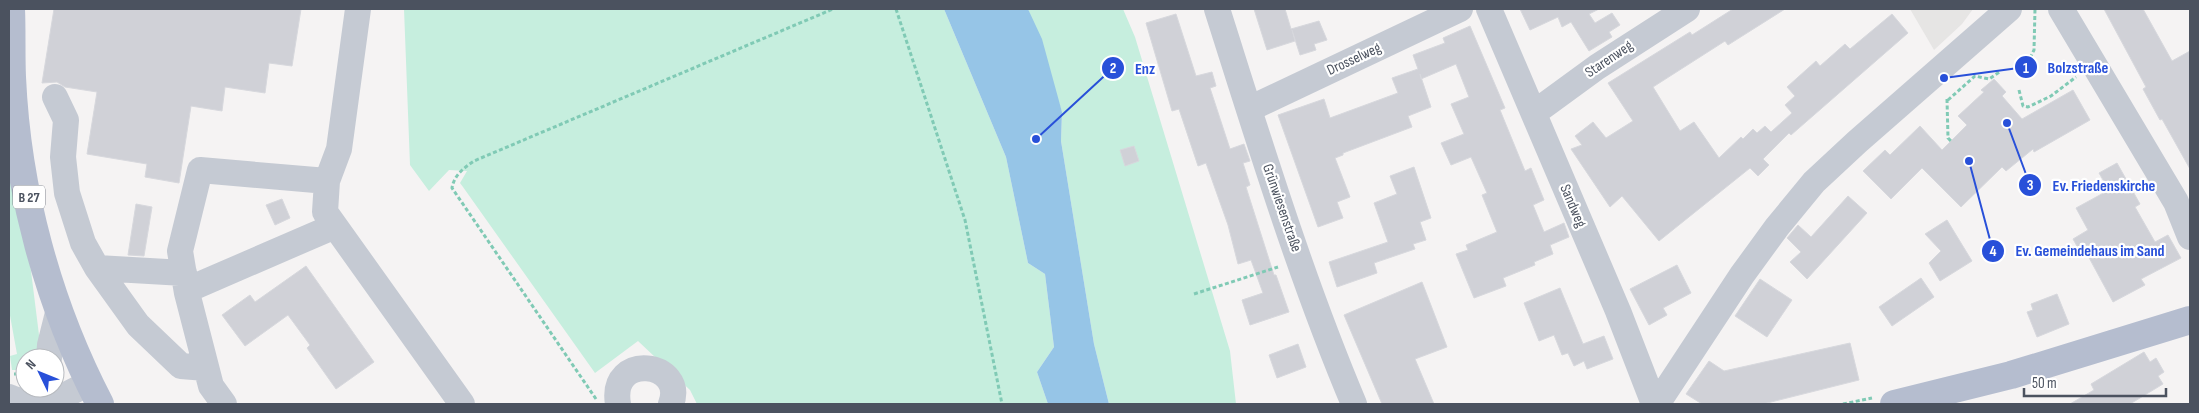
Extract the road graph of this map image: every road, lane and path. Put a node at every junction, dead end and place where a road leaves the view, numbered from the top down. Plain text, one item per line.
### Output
1 (11, 9) edge
2 (358, 9) edge
3 (833, 9) edge
4 (896, 9) edge
5 (1218, 9) edge
6 (1460, 9) edge
7 (1488, 9) edge
8 (1687, 9) edge
9 (2009, 9) edge
10 (2035, 9) edge
11 (2061, 9) edge
12 (2030, 58) dead end
13 (2093, 64) junction
14 (2001, 71) dead end
15 (2019, 90) dead end
16 (1942, 92) dead end
17 (55, 97) dead end
18 (1948, 100) junction
19 (1249, 109) junction
20 (1534, 113) junction
21 (1951, 141) dead end
22 (327, 181) junction
23 (2183, 200) edge
24 (335, 226) junction
25 (2190, 237) edge
26 (1300, 260) junction
27 (97, 268) junction
28 (185, 281) junction
29 (1194, 294) dead end
30 (58, 313) junction
31 (2190, 320) edge
32 (50, 348) edge
33 (206, 368) junction
34 (94, 394) edge
35 (9, 397) edge
36 (33, 398) edge
37 (48, 404) edge
38 (224, 404) edge
39 (462, 404) edge
40 (599, 404) edge
41 (618, 404) edge
42 (671, 404) edge
43 (1002, 404) edge
44 (1354, 404) edge
45 (1656, 404) edge
46 (1894, 404) edge

1 - 30 main road, B 27
2 - 22 street
3 - 40 path
4 - 43 path
5 - 19 street, Grünwiesenstraße
6 - 19 street, Drosselweg
7 - 20 street, Sandweg
8 - 20 street, Starenweg
9 - 45 street
10 - 12 path
11 - 13 street
13 - 15 path
13 - 23 street
14 - 18 path
16 - 18 path
17 - 27 street
18 - 21 path
19 - 26 street, Grünwiesenstraße
20 - 45 street, Sandweg
22 - 24 street
22 - 28 street
23 - 25 street
24 - 28 street
24 - 39 street
26 - 29 path
26 - 44 street, Grünwiesenstraße
27 - 28 street
27 - 33 street
28 - 33 street
30 - 32 street
30 - 34 main road, B 27
31 - 46 main road
33 - 38 street
34 - 37 street
35 - 36 street
41 - 42 street

